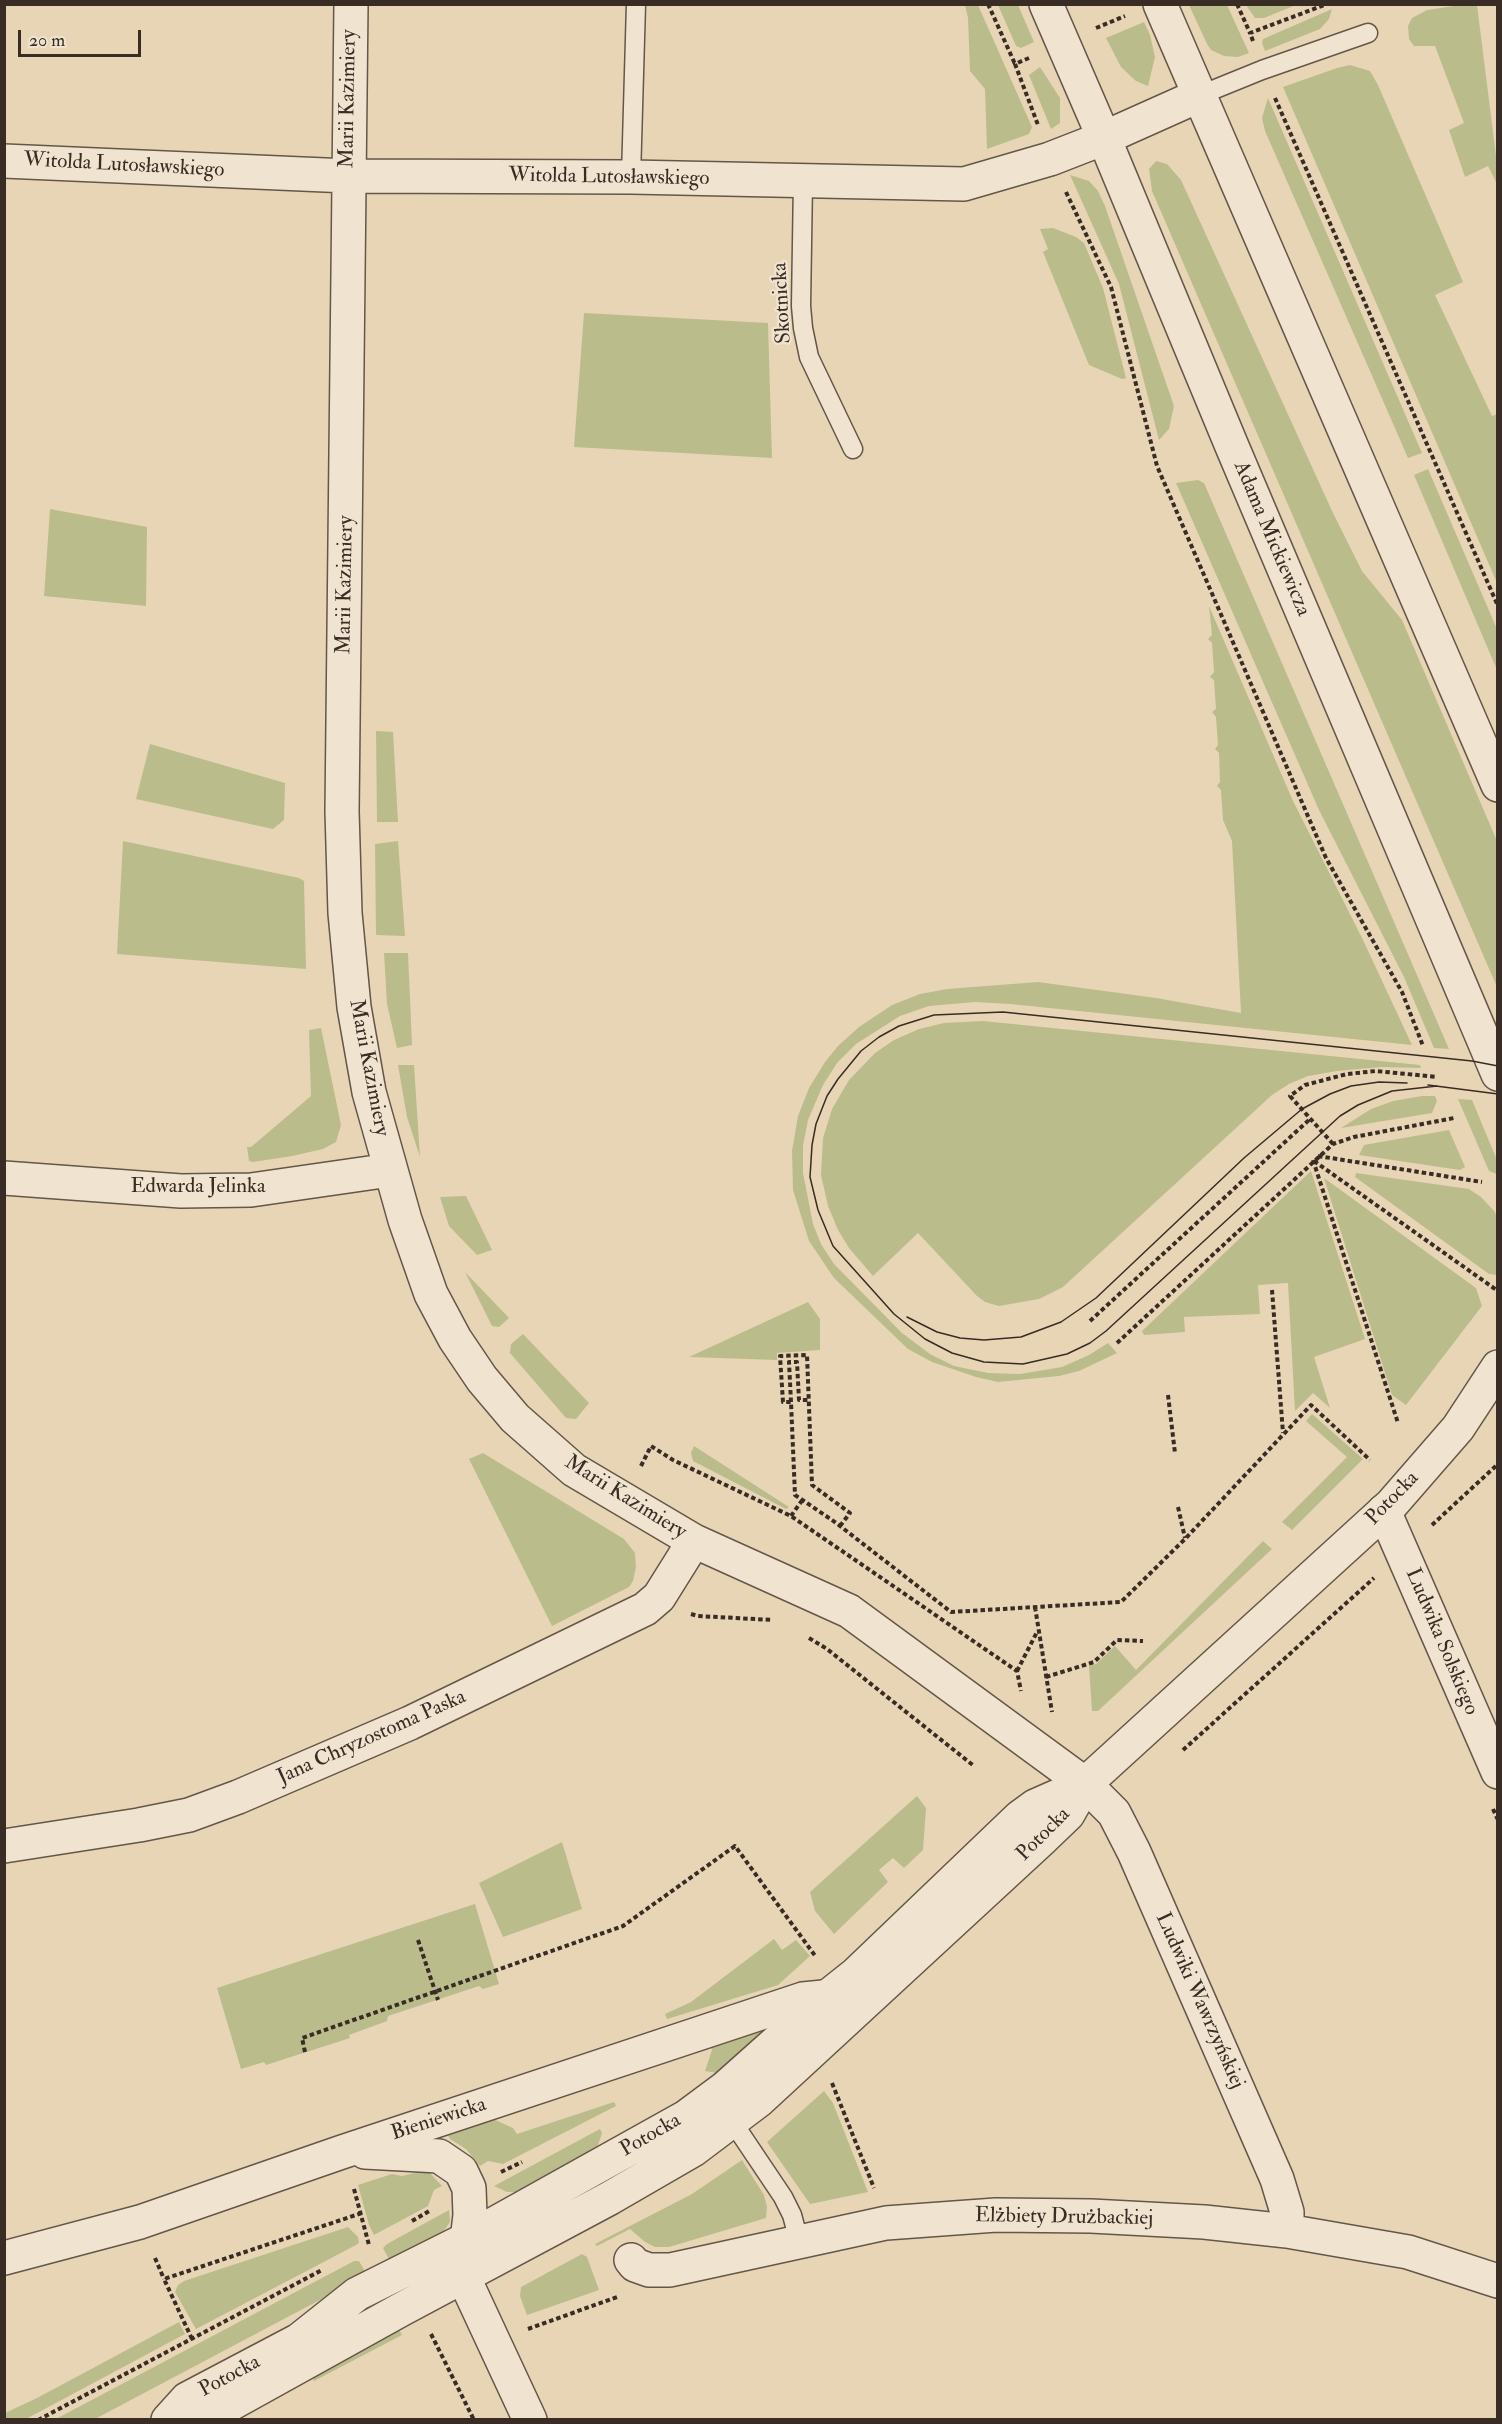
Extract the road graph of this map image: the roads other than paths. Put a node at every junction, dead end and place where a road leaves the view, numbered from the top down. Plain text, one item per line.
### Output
1 (351, 4) edge
2 (636, 4) edge
3 (1046, 4) edge
4 (1145, 9) edge
5 (1368, 33) dead end
6 (1198, 96) junction
7 (1104, 138) junction
8 (4, 161) edge
9 (348, 176) junction
10 (631, 177) junction
11 (803, 181) junction
12 (853, 449) dead end
13 (1497, 785) edge
14 (1497, 1074) edge
15 (390, 1170) junction
16 (4, 1178) edge
17 (1497, 1367) edge
18 (1497, 1403) edge
19 (1458, 1428) junction
20 (1384, 1511) junction
21 (694, 1541) junction
22 (1497, 1772) edge
23 (1085, 1785) junction
24 (4, 1846) edge
25 (875, 1992) junction
26 (827, 1997) junction
27 (732, 2121) junction
28 (342, 2152) junction
29 (1287, 2230) junction
30 (469, 2238) junction
31 (799, 2241) junction
32 (4, 2258) edge
33 (631, 2260) dead end
34 (464, 2276) junction
35 (1497, 2281) edge
36 (168, 2420) edge
37 (197, 2420) edge
38 (530, 2420) edge

1 - 9 street, Marii Kazimiery
2 - 10 lane
3 - 7 street, Adama Mickiewicza
4 - 6 street
5 - 6 lane
6 - 7 street, Witolda Lutosławskiego
6 - 13 street
7 - 11 street, Witolda Lutosławskiego
7 - 14 street, Adama Mickiewicza
8 - 9 street, Witolda Lutosławskiego
9 - 10 street, Witolda Lutosławskiego
9 - 15 street, Marii Kazimiery
10 - 11 street, Witolda Lutosławskiego
11 - 12 lane, Skotnicka
15 - 16 street, Edwarda Jelinka
15 - 21 street, Marii Kazimiery
17 - 19 street, Potocka
18 - 19 street, Potocka
19 - 20 street, Potocka
20 - 22 street, Ludwika Solskiego
20 - 23 street, Potocka
21 - 23 street, Marii Kazimiery
21 - 24 street, Jana Chryzostoma Paska
23 - 25 street, Potocka
23 - 26 street, Potocka
23 - 29 street, Ludwiki Wawrzyńskiej
25 - 26 street, Bieniewicka
25 - 27 street, Potocka
26 - 28 street, Bieniewicka
26 - 30 street, Potocka
27 - 31 lane
27 - 34 street, Potocka
28 - 30 street
28 - 32 street, Bieniewicka
29 - 31 street, Elżbiety Drużbackiej
29 - 35 street, Elżbiety Drużbackiej
30 - 34 street
30 - 36 street, Potocka
31 - 33 street, Elżbiety Drużbackiej
34 - 37 street, Potocka
34 - 38 street

